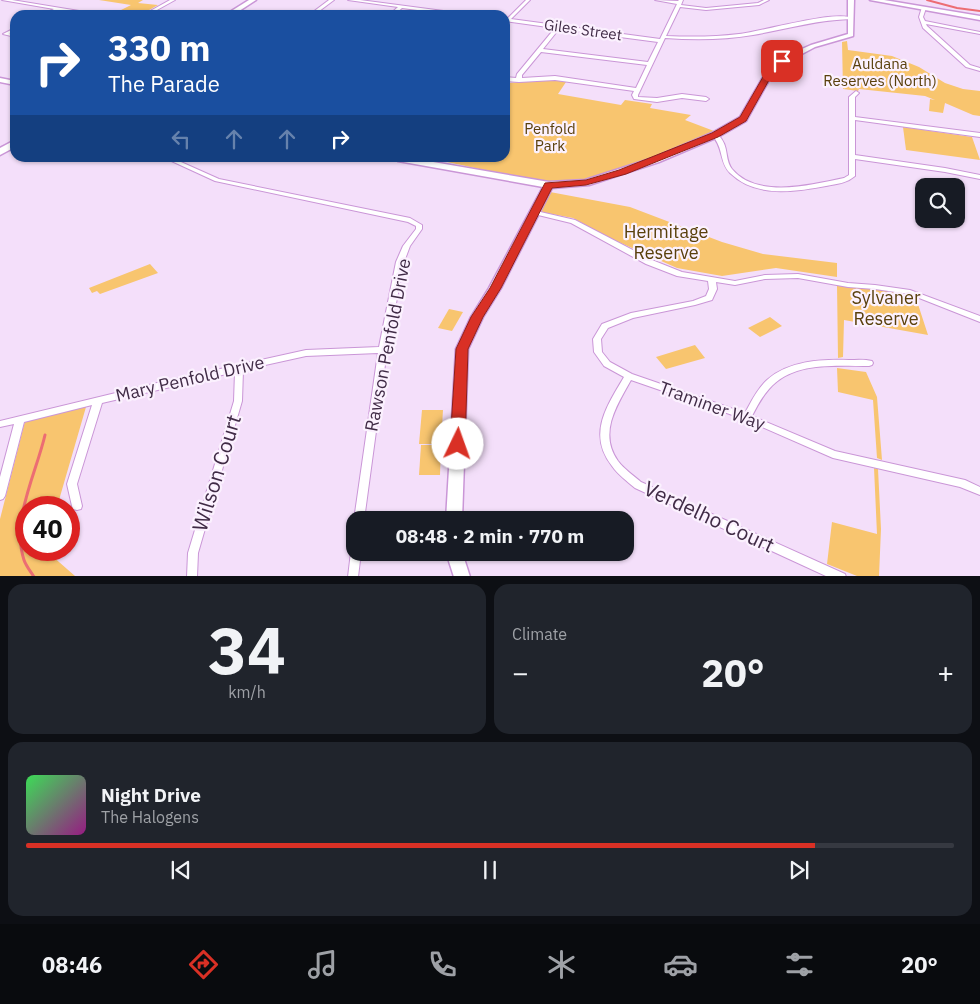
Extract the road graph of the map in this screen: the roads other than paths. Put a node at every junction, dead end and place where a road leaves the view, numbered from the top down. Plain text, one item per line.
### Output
1 (4, 0) edge
2 (173, 0) edge
3 (253, 0) edge
4 (332, 0) edge
5 (350, 0) edge
6 (528, 0) edge
7 (657, 0) edge
8 (767, 0) edge
9 (851, 0) edge
10 (873, 0) edge
11 (680, 3) edge
12 (401, 7) junction
13 (924, 8) junction
14 (59, 9) joint
15 (66, 10) edge
16 (155, 10) edge
17 (236, 10) edge
18 (317, 10) edge
19 (397, 10) edge
20 (425, 10) edge
21 (510, 16) edge
22 (851, 18) junction
23 (980, 18) edge
24 (510, 21) edge
25 (923, 22) junction
26 (558, 27) junction
27 (980, 33) edge
28 (662, 39) junction
29 (539, 50) junction
30 (649, 64) junction
31 (980, 70) edge
32 (510, 79) edge
33 (519, 80) junction
34 (636, 93) junction
35 (856, 93) dead end
36 (706, 99) dead end
37 (853, 118) junction
38 (715, 135) junction
39 (980, 135) edge
40 (853, 157) junction
41 (177, 162) edge
42 (426, 162) edge
43 (980, 178) edge
44 (549, 185) junction
45 (536, 212) junction
46 (712, 280) junction
47 (980, 319) edge
48 (383, 350) junction
49 (869, 363) dead end
50 (239, 368) junction
51 (630, 376) junction
52 (98, 400) junction
53 (747, 417) junction
54 (20, 419) junction
55 (0, 424) edge
56 (980, 491) edge
57 (0, 496) edge
58 (75, 496) edge
59 (360, 511) edge
60 (454, 511) edge
61 (355, 561) edge
62 (457, 561) edge
63 (192, 576) edge
64 (353, 576) edge
65 (462, 576) edge
66 (841, 576) edge

1 - 14 street
2 - 16 street
3 - 17 street
4 - 18 street
5 - 12 street
6 - 21 street
7 - 11 street
8 - 11 street
9 - 22 street
10 - 13 street
11 - 28 street
12 - 19 street
12 - 20 street
13 - 23 street
13 - 25 street
14 - 15 street
22 - 28 street, Giles Street
22 - 38 street
24 - 26 street, Giles Street
25 - 27 street
25 - 31 street
26 - 28 street, Giles Street
26 - 29 street
28 - 30 street
29 - 30 street
29 - 33 street
30 - 34 street
32 - 33 street
33 - 34 street
34 - 36 street
35 - 37 street
37 - 39 street
37 - 40 street
38 - 40 street
38 - 44 street
40 - 43 street
41 - 48 street, Rawson Penfold Drive
42 - 44 street
44 - 45 street
45 - 46 street
45 - 60 street
46 - 47 street
46 - 51 street, Traminer Way
48 - 50 street, Mary Penfold Drive
48 - 59 street, Rawson Penfold Drive
49 - 53 street
50 - 52 street, Mary Penfold Drive
50 - 63 street, Wilson Court
51 - 53 street, Traminer Way
51 - 66 street, Verdelho Court
52 - 54 street, Mary Penfold Drive
52 - 58 street
53 - 56 street, Traminer Way
54 - 55 street, Mary Penfold Drive
54 - 57 street
61 - 64 street
62 - 65 street

